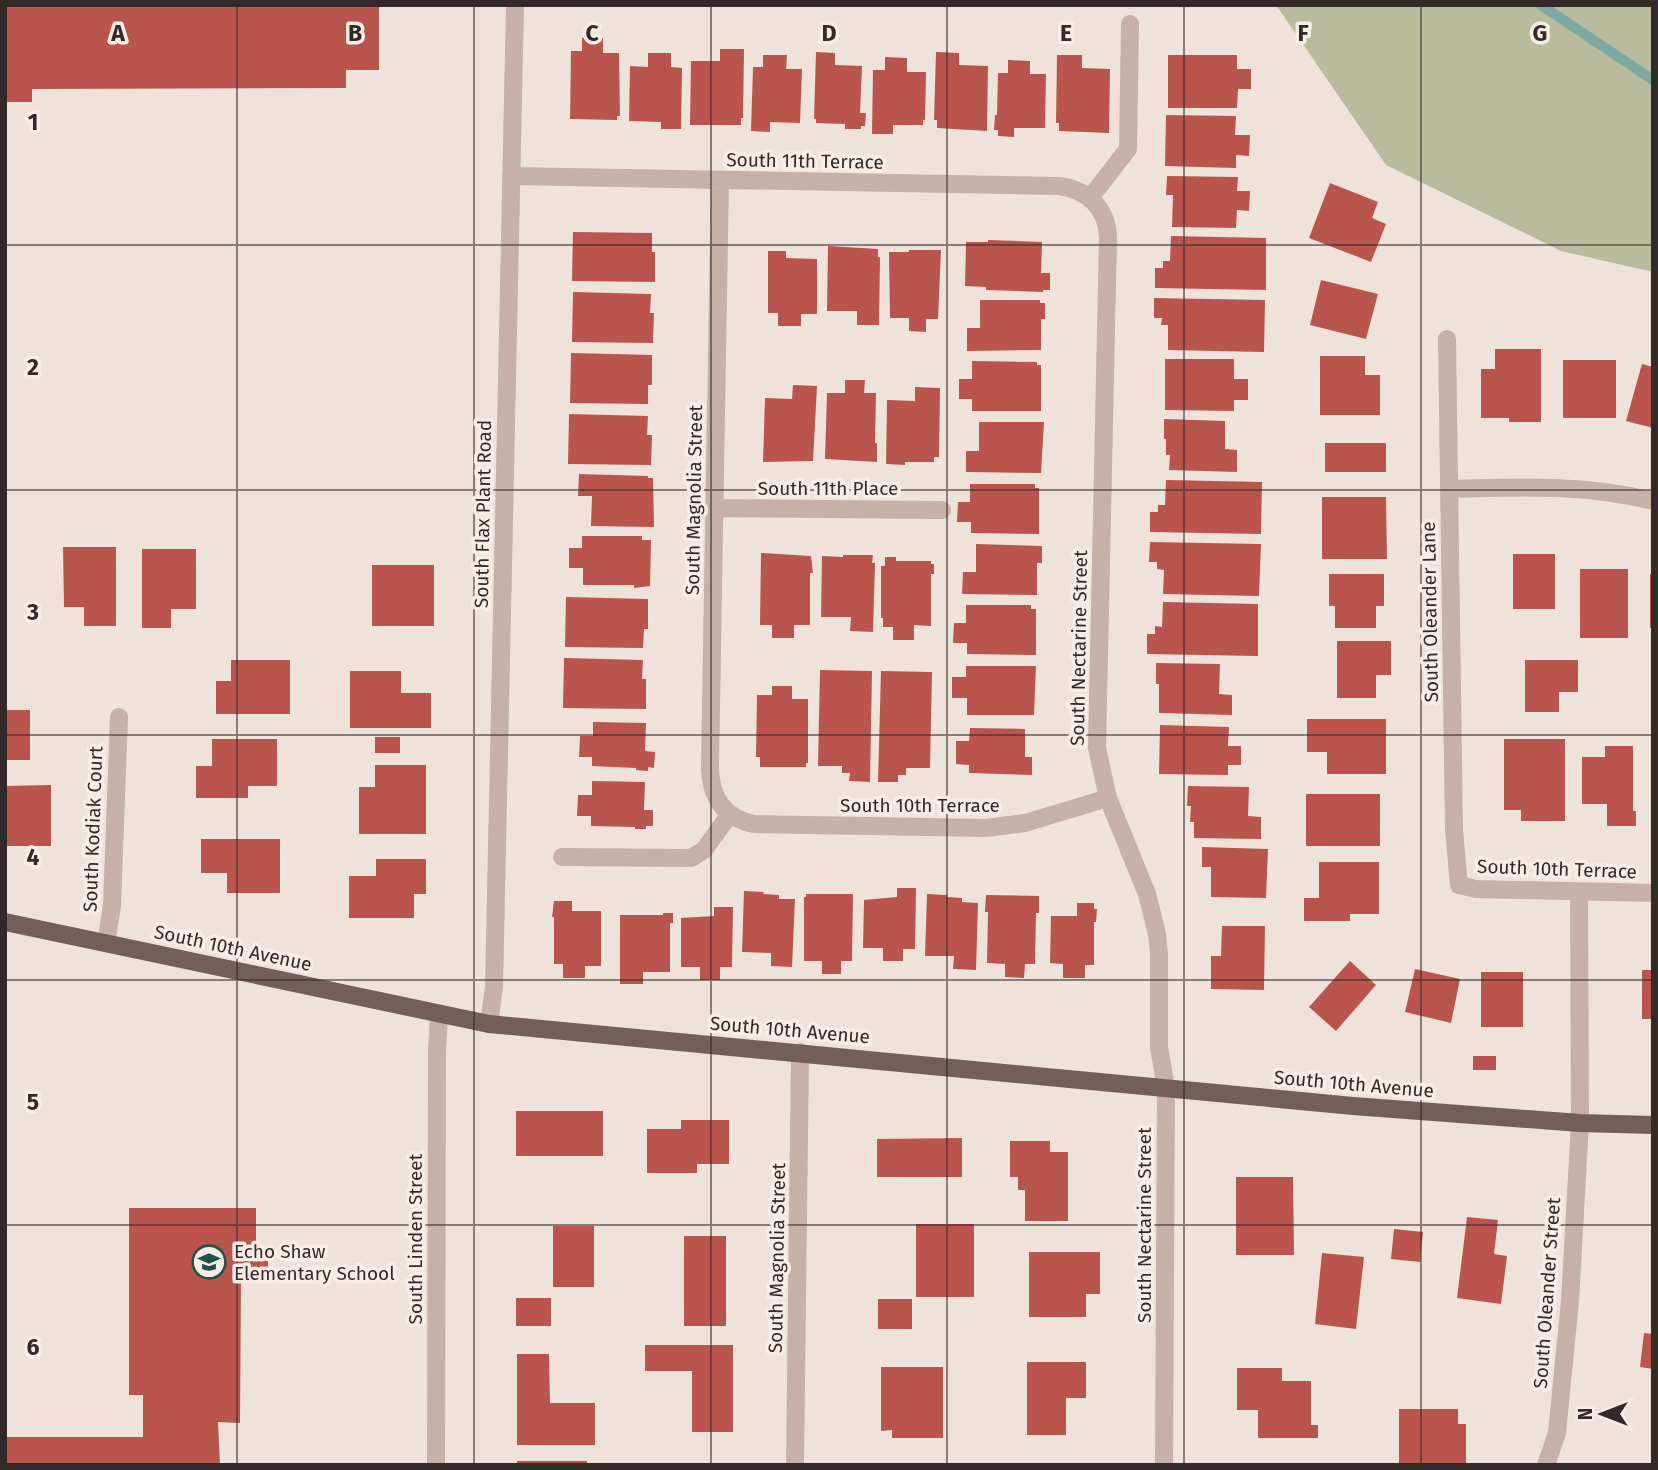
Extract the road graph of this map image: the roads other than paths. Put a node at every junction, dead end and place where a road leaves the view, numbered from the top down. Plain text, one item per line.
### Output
1 (515, 5) edge
2 (1130, 24) dead end
3 (511, 176) junction
4 (720, 180) junction
5 (1092, 200) junction
6 (1447, 339) dead end
7 (1449, 489) junction
8 (1653, 502) edge
9 (715, 508) junction
10 (942, 510) dead end
11 (119, 716) dead end
12 (1108, 798) junction
13 (730, 814) junction
14 (562, 856) dead end
15 (1459, 885) joint
16 (1579, 891) junction
17 (1653, 893) edge
18 (5, 922) edge
19 (106, 943) junction
20 (439, 1014) junction
21 (489, 1024) junction
22 (800, 1052) junction
23 (1166, 1088) junction
24 (1580, 1124) junction
25 (1653, 1125) edge
26 (434, 1463) edge
27 (795, 1465) edge
28 (1164, 1465) edge
29 (1546, 1465) edge

1 - 3 street, South Flax Plant Road
2 - 5 street
3 - 4 street, South 11th Terrace
3 - 21 street, South Flax Plant Road
4 - 5 street, South 11th Terrace
4 - 9 street, South Magnolia Street
5 - 12 street, South Nectarine Street
6 - 7 street, South Oleander Lane
7 - 8 street
7 - 15 street, South Oleander Lane
9 - 10 street, South 11th Place
9 - 13 street, South Magnolia Street
11 - 19 street, South Kodiak Court
12 - 13 street, South 10th Terrace
12 - 23 street, South Nectarine Street
13 - 14 street
15 - 16 street, South 10th Terrace
16 - 17 street, South 10th Terrace
16 - 24 street
18 - 19 main road, South 10th Avenue
19 - 20 main road, South 10th Avenue
20 - 21 main road, South 10th Avenue
20 - 26 street, South Linden Street
21 - 22 main road, South 10th Avenue
22 - 23 main road, South 10th Avenue
22 - 27 street, South Magnolia Street
23 - 24 main road, South 10th Avenue
23 - 28 street, South Nectarine Street
24 - 25 main road, South 10th Avenue
24 - 29 street, South Oleander Street

